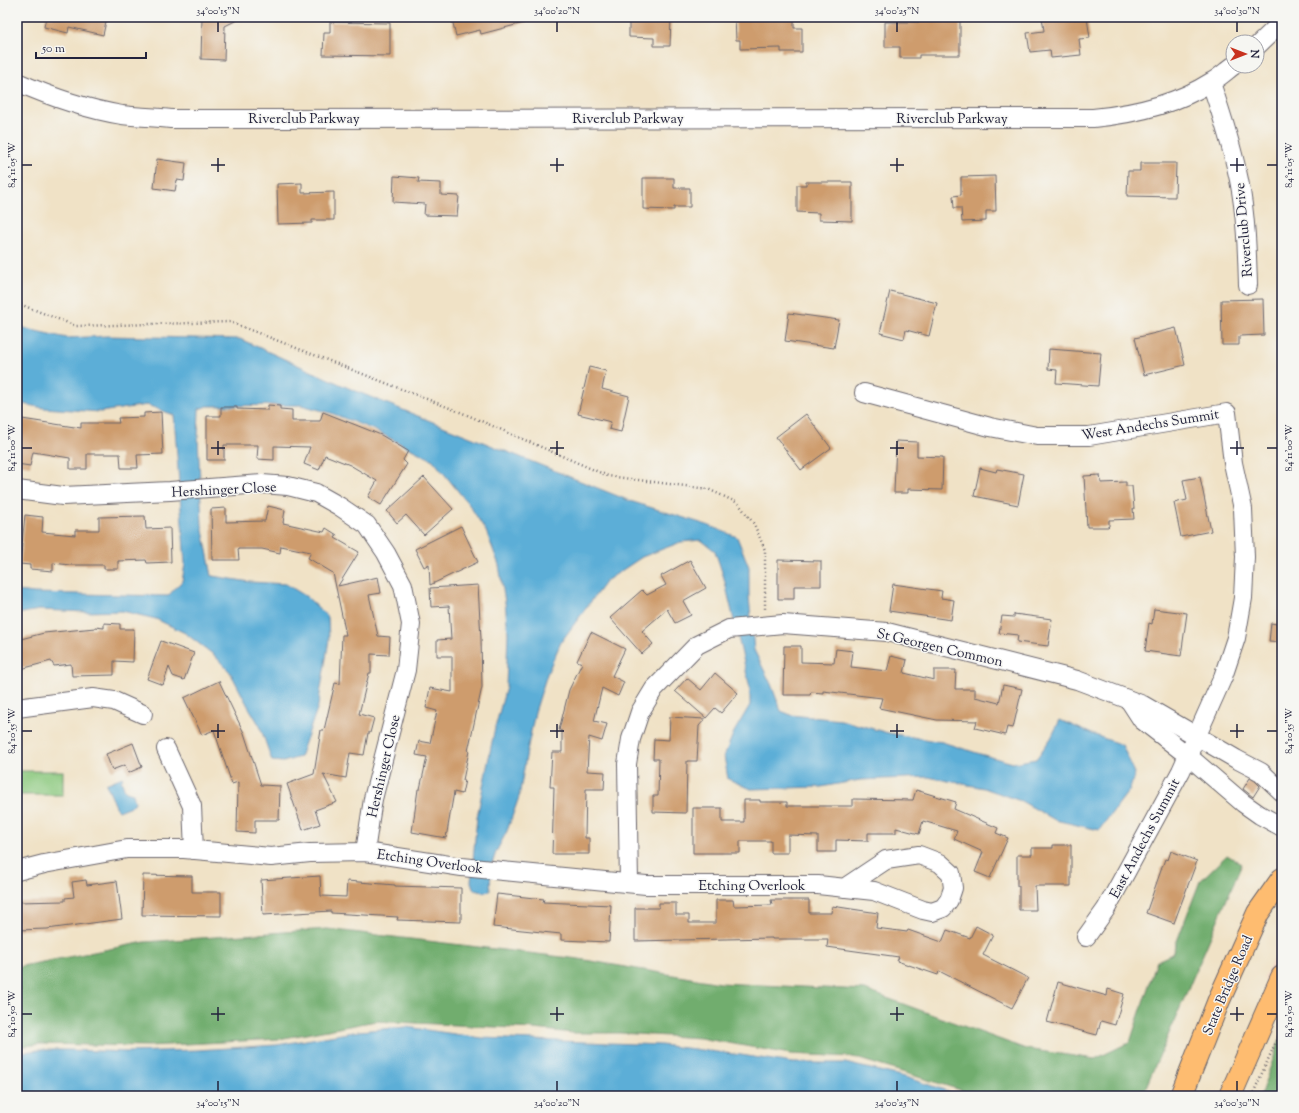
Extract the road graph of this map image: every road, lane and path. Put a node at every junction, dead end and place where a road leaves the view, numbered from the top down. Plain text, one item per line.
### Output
1 (1282, 22) edge
2 (1265, 38) edge
3 (1225, 72) edge
4 (17, 82) edge
5 (1211, 82) junction
6 (1248, 285) dead end
7 (17, 303) edge
8 (864, 393) dead end
9 (17, 490) edge
10 (765, 626) junction
11 (1129, 700) junction
12 (17, 708) edge
13 (143, 714) dead end
14 (1195, 736) junction
15 (166, 749) dead end
16 (1187, 755) junction
17 (1282, 792) edge
18 (1282, 827) edge
19 (194, 850) junction
20 (365, 852) junction
21 (17, 870) edge
22 (1282, 879) edge
23 (629, 883) junction
24 (844, 888) junction
25 (1086, 937) dead end
26 (1282, 977) edge
27 (1282, 1028) edge
28 (1181, 1096) edge
29 (1230, 1096) edge
30 (1252, 1096) edge

1 - 2 street
3 - 5 street, Riverclub Parkway
4 - 5 street, Riverclub Parkway
5 - 6 street, Riverclub Drive
7 - 10 path
8 - 14 street, West Andechs Summit
9 - 20 street, Hershinger Close
10 - 11 street, St Georgen Common
10 - 23 street, St Georgen Common
11 - 14 street, St Georgen Common
11 - 16 street
12 - 13 street
14 - 16 street, East Andechs Summit
14 - 17 street, St Georgen Common
15 - 19 street
16 - 18 street
16 - 25 street, East Andechs Summit
19 - 20 street, Etching Overlook
19 - 21 street, Etching Overlook
20 - 23 street, Etching Overlook
22 - 28 highway, State Bridge Road
23 - 24 street, Etching Overlook
24 - 24 street, Etching Overlook
26 - 29 highway
27 - 30 path

